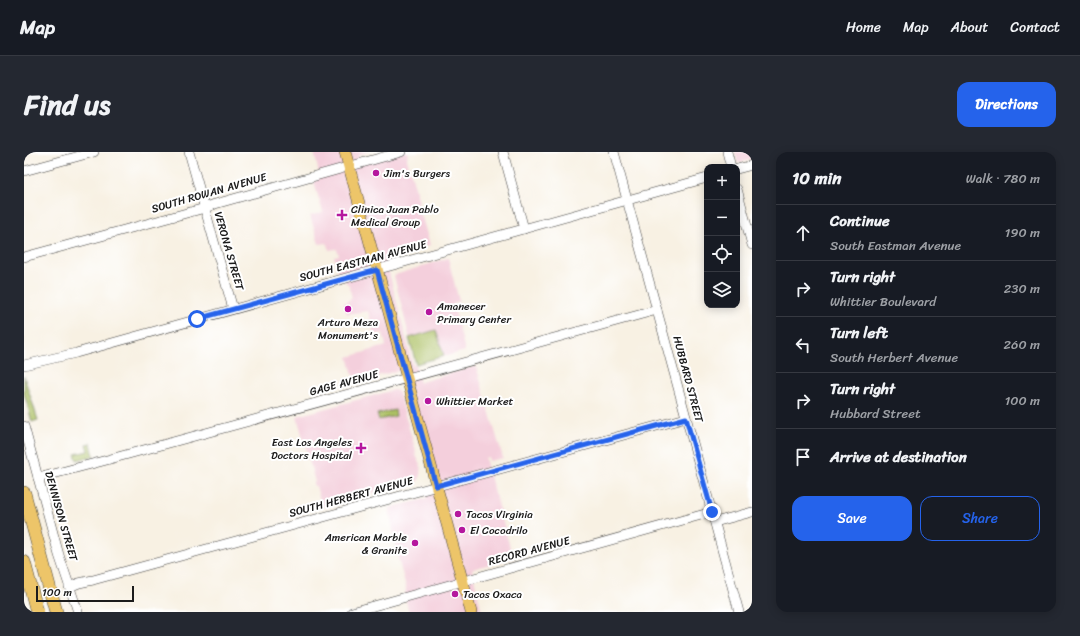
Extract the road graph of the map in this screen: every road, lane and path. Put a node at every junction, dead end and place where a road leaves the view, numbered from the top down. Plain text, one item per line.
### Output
1 (94, 152) edge
2 (189, 152) edge
3 (345, 152) edge
4 (401, 152) edge
5 (503, 152) edge
6 (614, 152) edge
7 (727, 152) edge
8 (730, 164) edge
9 (348, 166) junction
10 (752, 166) edge
11 (740, 169) edge
12 (24, 171) edge
13 (704, 179) edge
14 (628, 200) junction
15 (740, 200) edge
16 (205, 208) junction
17 (524, 229) junction
18 (752, 245) edge
19 (24, 257) edge
20 (377, 270) junction
21 (233, 309) junction
22 (657, 310) junction
23 (24, 366) edge
24 (406, 378) junction
25 (686, 418) junction
26 (24, 426) edge
27 (38, 478) junction
28 (436, 486) junction
29 (24, 493) edge
30 (712, 512) junction
31 (752, 512) edge
32 (715, 522) junction
33 (24, 562) edge
34 (462, 581) junction
35 (69, 587) junction
36 (37, 612) edge
37 (56, 612) edge
38 (78, 612) edge
39 (352, 612) edge
40 (471, 612) edge
41 (739, 612) edge

1 - 12 street
2 - 16 street, VERONA STREET
3 - 9 main road
4 - 9 street, SOUTH ROWAN AVENUE
5 - 17 street
6 - 14 street, HUBBARD STREET
7 - 8 street
9 - 16 street, SOUTH ROWAN AVENUE
9 - 20 main road
10 - 11 street
13 - 14 street, SOUTH EASTMAN AVENUE
14 - 17 street, SOUTH EASTMAN AVENUE
14 - 22 street, HUBBARD STREET
15 - 18 street
16 - 19 street, SOUTH ROWAN AVENUE
16 - 21 street, VERONA STREET
17 - 20 street, SOUTH EASTMAN AVENUE
20 - 21 street, SOUTH EASTMAN AVENUE
20 - 24 main road
21 - 23 street, SOUTH EASTMAN AVENUE
22 - 24 street, GAGE AVENUE
22 - 25 street, HUBBARD STREET
24 - 27 street, GAGE AVENUE
24 - 28 main road
25 - 28 street, SOUTH HERBERT AVENUE
25 - 30 street, HUBBARD STREET
26 - 27 street, DENNISON STREET
27 - 35 street, DENNISON STREET
28 - 34 main road
28 - 35 street, SOUTH HERBERT AVENUE
29 - 37 highway
30 - 32 street, HUBBARD STREET
30 - 34 street, RECORD AVENUE
31 - 32 street
32 - 41 street, HUBBARD STREET
33 - 36 highway
34 - 39 street, RECORD AVENUE
34 - 40 main road
35 - 38 street, DENNISON STREET

